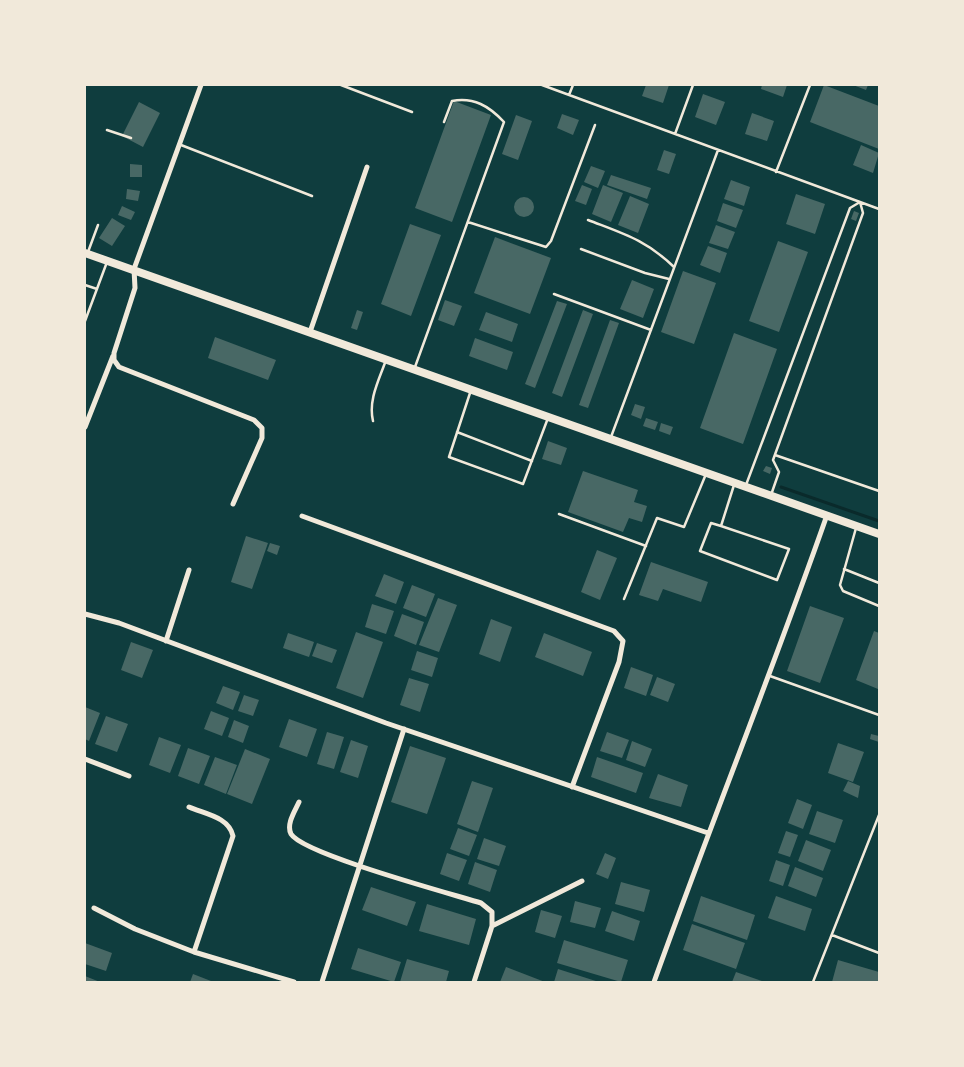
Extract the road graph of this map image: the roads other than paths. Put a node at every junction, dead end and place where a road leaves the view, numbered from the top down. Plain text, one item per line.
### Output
1 (201, 85) edge
2 (341, 85) edge
3 (542, 85) edge
4 (573, 85) edge
5 (693, 85) edge
6 (810, 85) edge
7 (569, 95) junction
8 (412, 112) dead end
9 (444, 122) dead end
10 (594, 125) dead end
11 (107, 130) dead end
12 (675, 134) junction
13 (131, 138) dead end
14 (179, 144) junction
15 (718, 150) junction
16 (366, 167) dead end
17 (776, 172) junction
18 (312, 196) dead end
19 (860, 202) junction
20 (879, 209) edge
21 (588, 220) dead end
22 (468, 222) junction
23 (98, 225) dead end
24 (581, 250) dead end
25 (86, 253) edge
26 (108, 260) junction
27 (674, 267) junction
28 (134, 269) junction
29 (669, 279) junction
30 (85, 285) edge
31 (97, 289) junction
32 (554, 294) dead end
33 (85, 321) edge
34 (651, 330) junction
35 (310, 332) junction
36 (114, 353) junction
37 (386, 358) junction
38 (414, 368) junction
39 (472, 389) junction
40 (549, 416) junction
41 (373, 421) dead end
42 (85, 428) edge
43 (457, 432) junction
44 (611, 439) junction
45 (775, 455) junction
46 (532, 461) junction
47 (706, 473) junction
48 (735, 483) junction
49 (745, 487) junction
50 (879, 491) edge
51 (770, 496) junction
52 (233, 504) dead end
53 (559, 514) dead end
54 (827, 515) junction
55 (302, 516) dead end
56 (721, 526) junction
57 (857, 526) junction
58 (879, 534) edge
59 (646, 546) junction
60 (844, 569) junction
61 (190, 570) dead end
62 (879, 583) edge
63 (624, 600) dead end
64 (879, 606) edge
65 (85, 614) edge
66 (166, 641) junction
67 (769, 676) junction
68 (879, 715) edge
69 (404, 729) junction
70 (85, 759) edge
71 (129, 776) dead end
72 (572, 787) junction
73 (299, 802) dead end
74 (189, 807) dead end
75 (879, 815) edge
76 (708, 833) junction
77 (358, 865) junction
78 (582, 881) dead end
79 (94, 908) dead end
80 (492, 926) junction
81 (832, 936) junction
82 (194, 952) junction
83 (879, 953) edge
84 (294, 982) edge
85 (322, 982) edge
86 (474, 982) edge
87 (654, 982) edge
88 (813, 982) edge

1 - 14 street
2 - 8 lane
3 - 7 lane
4 - 7 lane
5 - 12 lane
6 - 17 lane
7 - 12 lane
9 - 22 lane
10 - 22 lane
11 - 13 lane
12 - 15 lane
14 - 18 lane
14 - 28 street
15 - 17 lane
15 - 27 lane
16 - 35 street
17 - 19 lane
19 - 20 lane
19 - 45 lane
19 - 49 lane
21 - 27 lane
22 - 38 lane
23 - 25 lane
24 - 29 lane
25 - 26 main road
26 - 28 main road
26 - 31 lane
27 - 29 lane
28 - 35 main road
28 - 36 street
29 - 34 lane
30 - 31 lane
31 - 33 lane
32 - 34 lane
34 - 44 lane
35 - 37 main road
36 - 42 street
36 - 52 street
37 - 38 main road
37 - 41 lane
38 - 39 main road
39 - 40 main road
39 - 43 lane
40 - 44 main road
40 - 46 lane
43 - 46 lane
43 - 46 lane
44 - 47 main road
45 - 50 lane
45 - 51 lane
47 - 48 main road
47 - 59 lane
48 - 49 main road
48 - 56 lane
49 - 51 main road
51 - 54 main road
53 - 59 lane
54 - 57 main road
54 - 67 street
55 - 72 street
56 - 56 lane
57 - 58 main road
57 - 60 lane
59 - 63 lane
60 - 62 lane
60 - 64 lane
61 - 66 street
65 - 66 street
66 - 69 street
67 - 68 lane
67 - 76 street
69 - 72 street
69 - 77 street
70 - 71 street
72 - 76 street
73 - 77 street
74 - 82 street
75 - 81 lane
76 - 87 street
77 - 80 street
77 - 85 street
78 - 80 street
79 - 82 street
80 - 86 street
81 - 83 lane
81 - 88 lane
82 - 84 street

